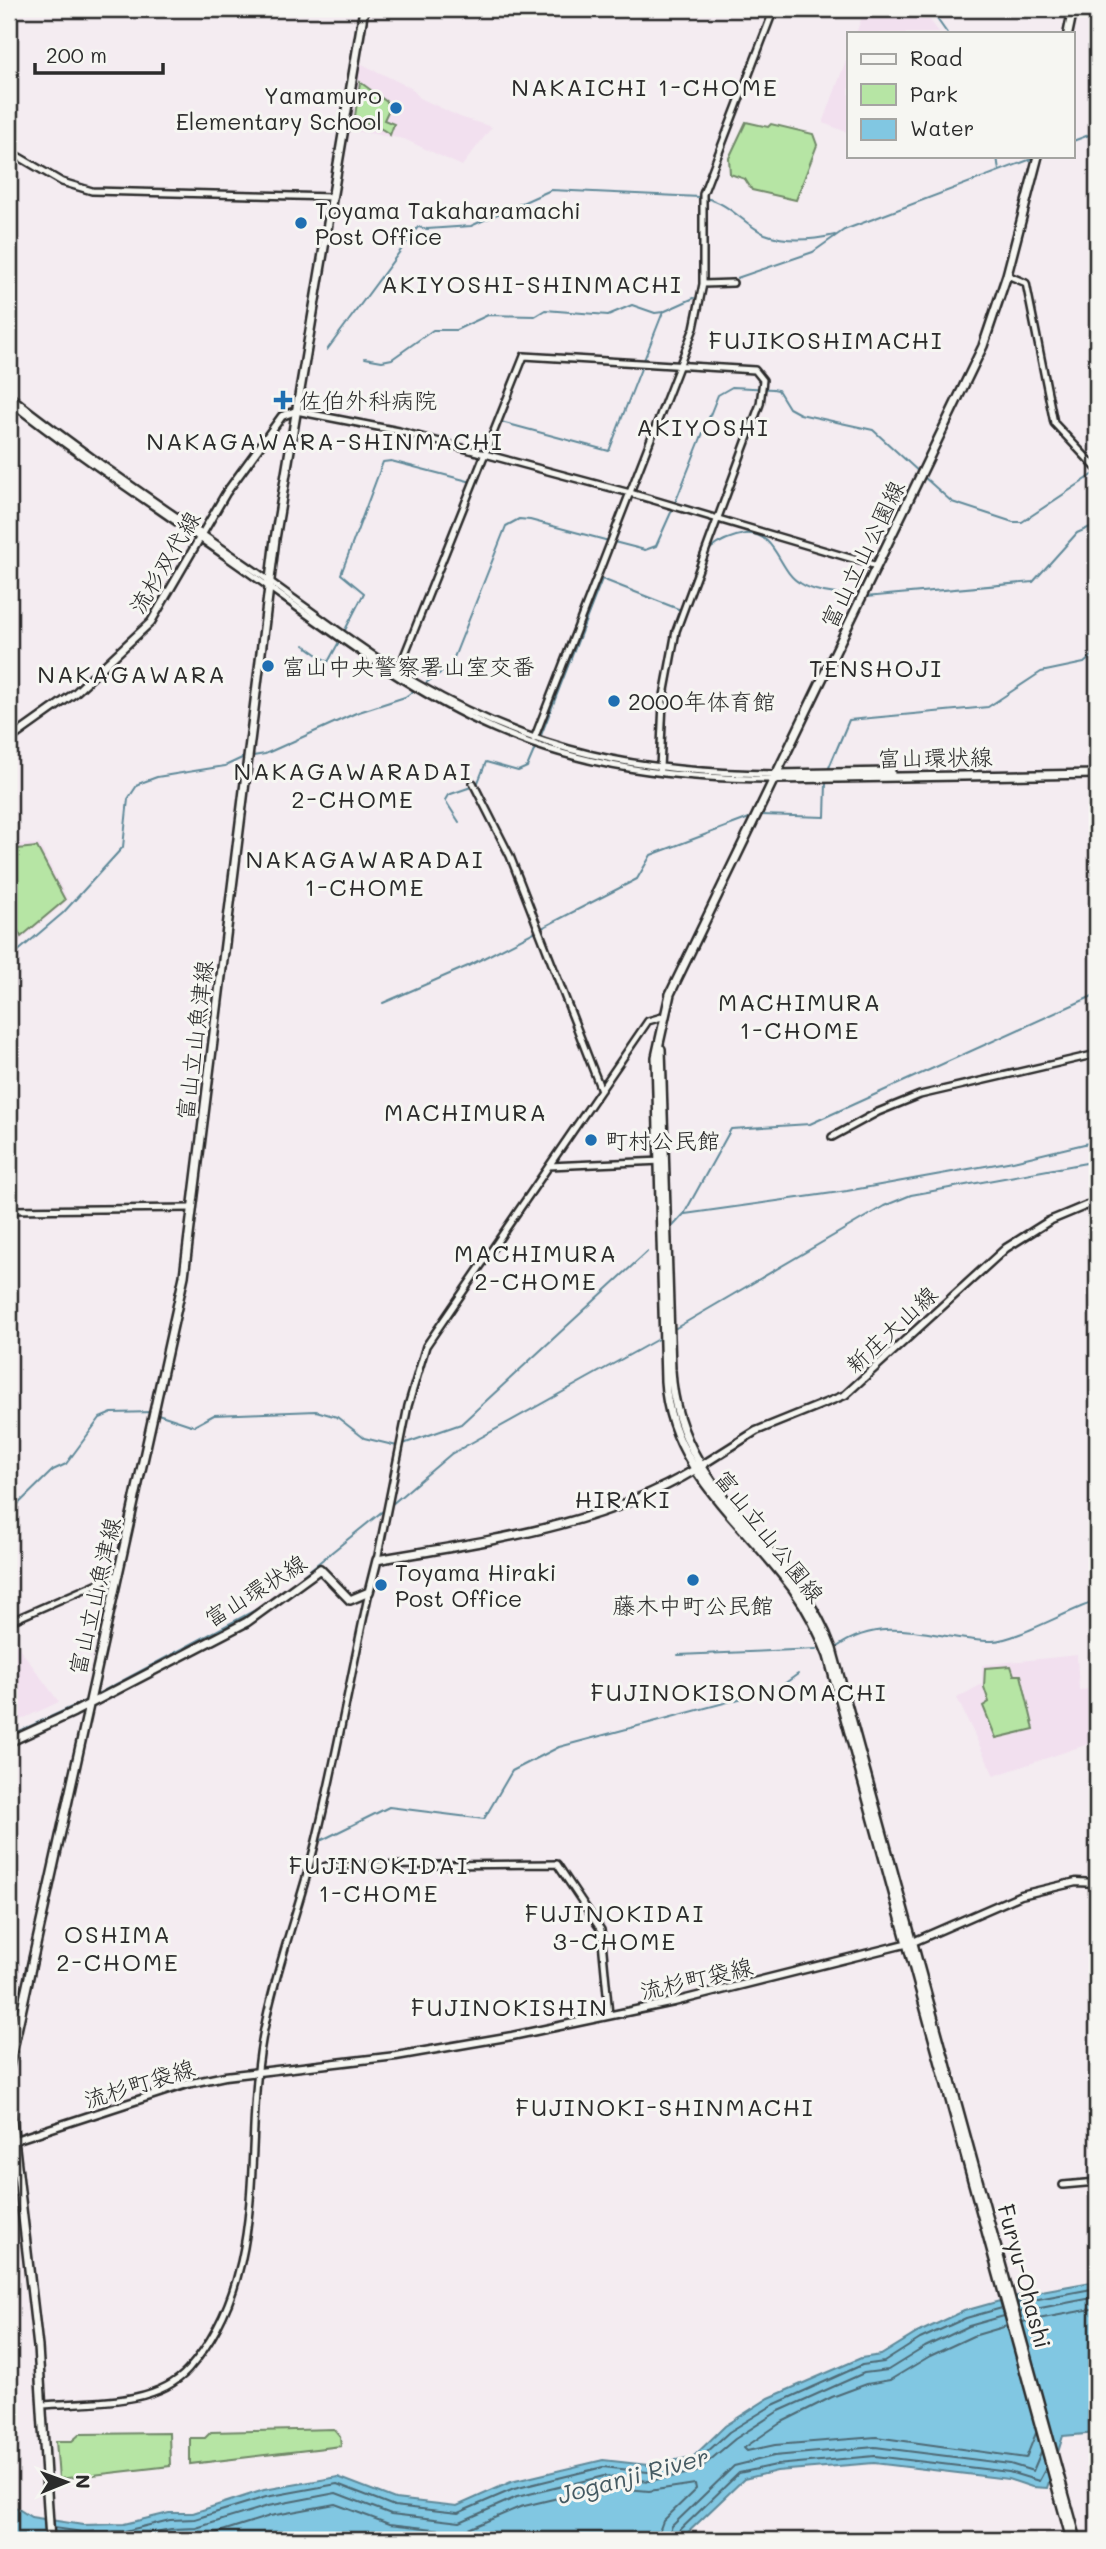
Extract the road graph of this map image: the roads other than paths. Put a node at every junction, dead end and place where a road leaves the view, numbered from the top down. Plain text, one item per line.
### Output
1 (364, 9) edge
2 (774, 9) edge
3 (1073, 9) edge
4 (1068, 32) edge
5 (9, 151) edge
6 (1037, 158) edge
7 (332, 197) junction
8 (1007, 275) junction
9 (733, 283) dead end
10 (703, 284) junction
11 (680, 365) junction
12 (9, 395) edge
13 (9, 401) edge
14 (296, 411) junction
15 (483, 453) junction
16 (1097, 469) edge
17 (630, 493) junction
18 (718, 518) junction
19 (201, 536) junction
20 (877, 566) junction
21 (269, 584) junction
22 (398, 671) junction
23 (419, 687) junction
24 (534, 739) junction
25 (9, 740) edge
26 (660, 769) junction
27 (1097, 772) edge
28 (776, 776) junction
29 (473, 783) dead end
30 (662, 1017) junction
31 (1097, 1054) edge
32 (601, 1090) junction
33 (832, 1138) dead end
34 (662, 1161) junction
35 (549, 1166) junction
36 (1097, 1202) edge
37 (192, 1208) junction
38 (9, 1210) edge
39 (697, 1469) junction
40 (377, 1560) junction
41 (119, 1574) junction
42 (369, 1592) junction
43 (9, 1622) edge
44 (89, 1704) junction
45 (9, 1742) edge
46 (310, 1859) junction
47 (326, 1866) junction
48 (306, 1874) junction
49 (1097, 1883) edge
50 (910, 1943) junction
51 (609, 2015) junction
52 (935, 2022) joint
53 (9, 2067) edge
54 (259, 2072) junction
55 (951, 2090) junction
56 (9, 2096) edge
57 (11, 2141) edge
58 (1097, 2182) edge
59 (1063, 2185) dead end
60 (42, 2405) junction
61 (1066, 2511) junction
62 (50, 2540) edge
63 (1071, 2540) edge
64 (1077, 2540) edge

1 - 7 main road, 富山立山魚津線
2 - 10 street
3 - 4 main road
5 - 7 street
6 - 8 main road, 富山立山公園線
7 - 14 main road, 富山立山魚津線
8 - 16 street
8 - 20 main road, 富山立山公園線
9 - 10 street
10 - 11 street
11 - 15 street
11 - 17 street
11 - 18 street
12 - 19 street
13 - 19 street
14 - 15 street
14 - 19 main road, 流杉双代線
14 - 21 main road, 富山立山魚津線
15 - 17 street
15 - 22 street
17 - 18 street
17 - 24 street
18 - 20 street
18 - 26 street
19 - 21 street
19 - 25 main road, 流杉双代線
20 - 28 main road, 富山立山公園線
21 - 22 street
21 - 23 street
21 - 37 main road, 富山立山魚津線
22 - 23 street
23 - 24 street
23 - 28 street
24 - 26 street
26 - 28 street
27 - 28 main road, 富山環状線
28 - 30 main road, 富山立山公園線
29 - 32 street
30 - 32 street
30 - 34 main road, 富山立山公園線
31 - 33 street
32 - 35 street
34 - 35 street
34 - 39 main road, 富山立山公園線
35 - 40 street
36 - 39 main road, 新庄大山線
37 - 38 street
37 - 41 main road, 富山立山魚津線
39 - 40 main road
39 - 50 main road, 富山立山公園線
40 - 42 main road
41 - 43 street
41 - 44 main road, 富山立山魚津線
42 - 44 main road, 富山環状線
42 - 46 street
44 - 45 main road, 富山環状線
44 - 53 main road, 富山立山魚津線
46 - 47 street
46 - 48 street
47 - 48 street
47 - 51 street
48 - 54 street
49 - 50 main road, 流杉町袋線
50 - 51 main road, 流杉町袋線
50 - 52 main road, 富山立山公園線
50 - 55 main road, 富山立山公園線
51 - 54 main road, 流杉町袋線
52 - 55 main road, Furyu-Ohashi
54 - 57 main road, 流杉町袋線
54 - 60 street
55 - 61 main road, Furyu-Ohashi
56 - 57 main road
57 - 60 main road
58 - 59 street
60 - 62 main road
61 - 63 main road, Furyu-Ohashi
61 - 64 main road, Furyu-Ohashi

